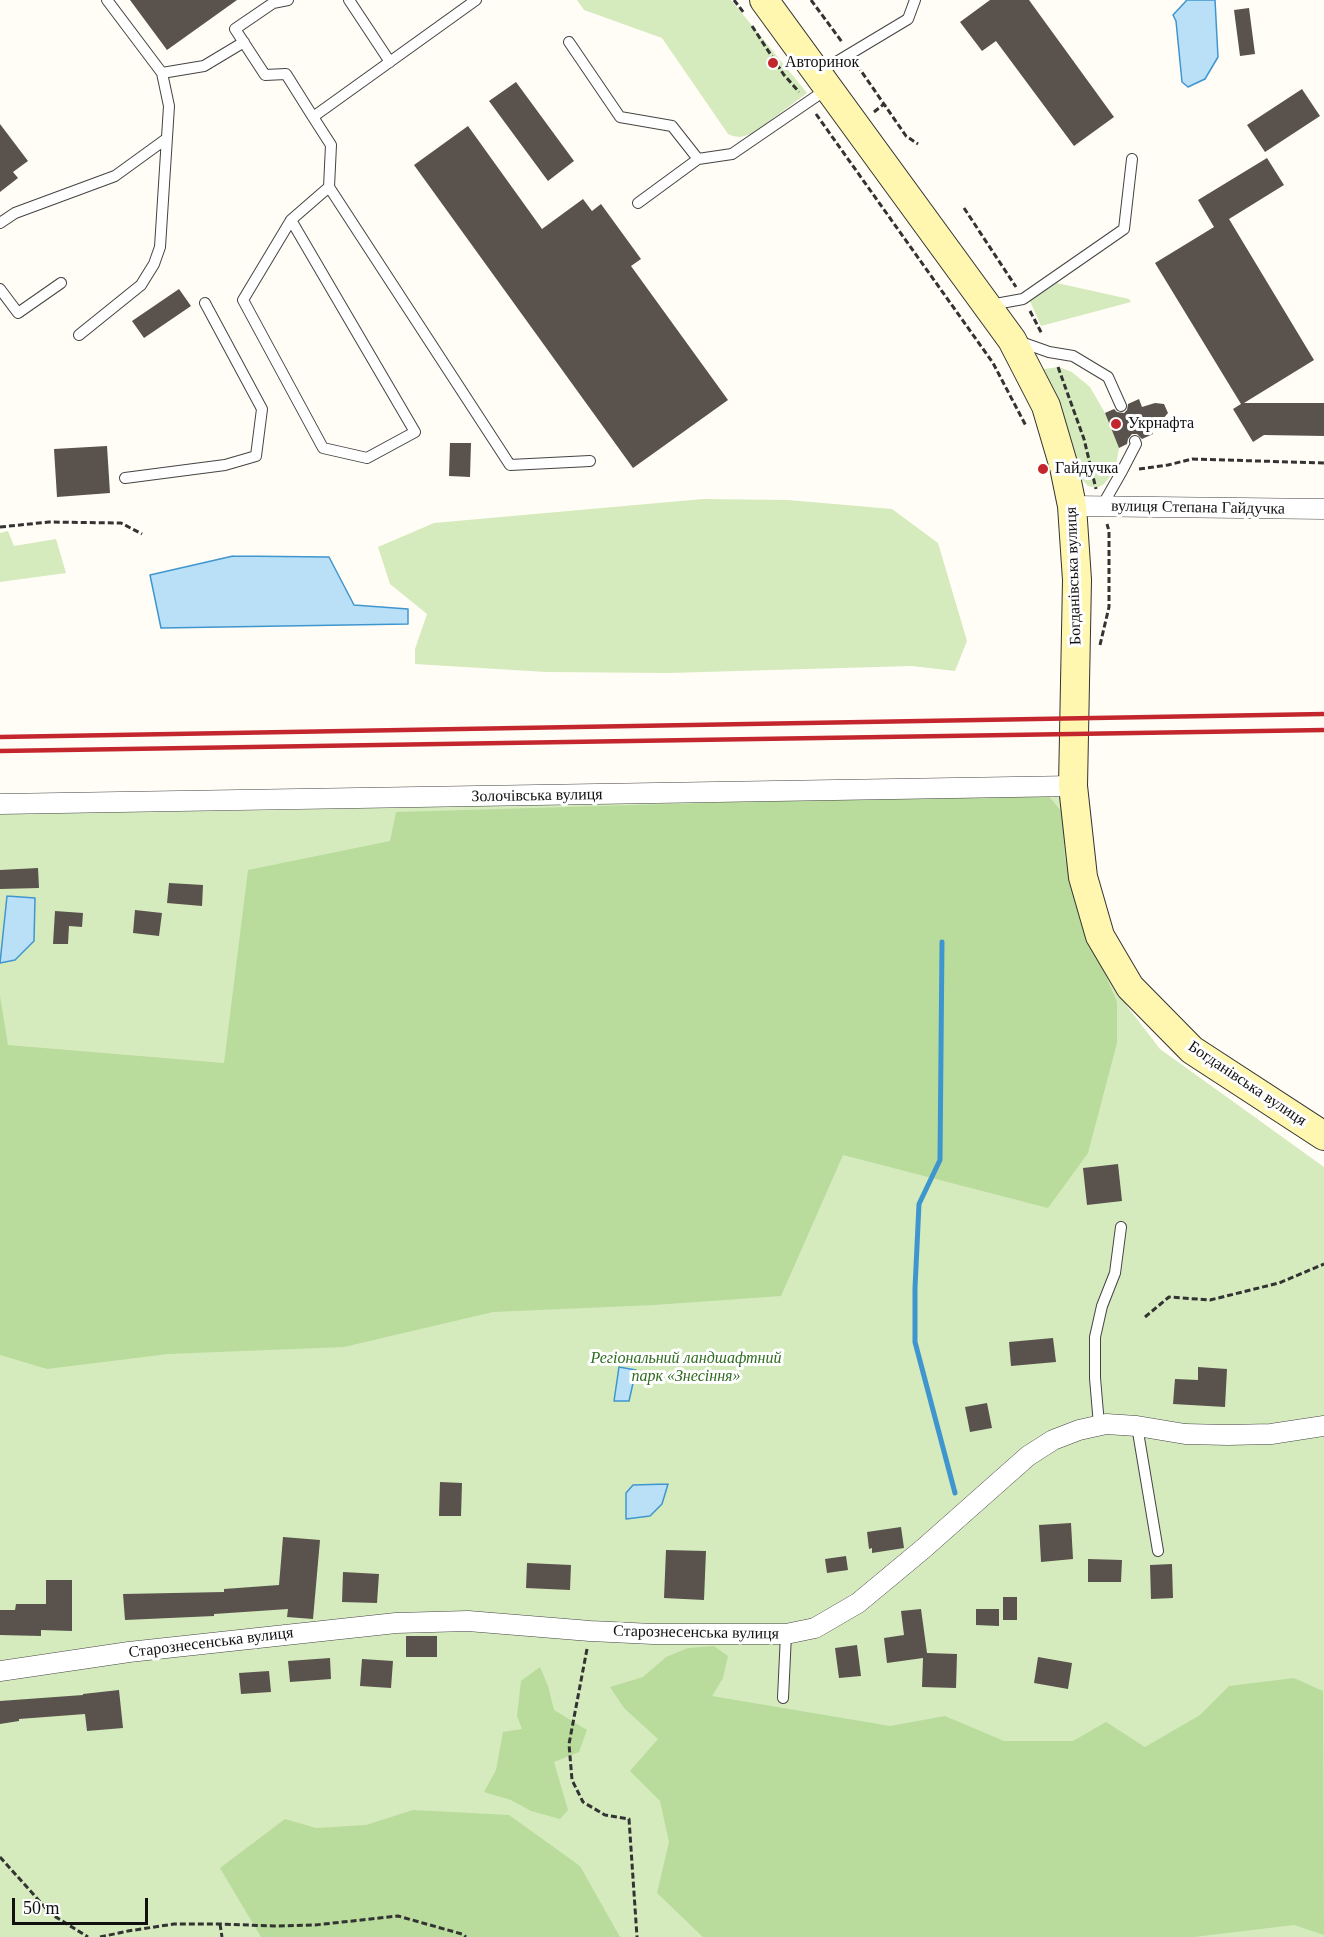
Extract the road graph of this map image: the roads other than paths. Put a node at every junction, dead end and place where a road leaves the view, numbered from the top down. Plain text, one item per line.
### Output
1 (107, 0) edge
2 (288, 0) edge
3 (349, 0) edge
4 (476, 0) edge
5 (915, 0) edge
6 (755, 9) edge
7 (244, 42) junction
8 (568, 42) dead end
9 (390, 62) junction
10 (162, 73) junction
11 (818, 88) junction
12 (314, 117) junction
13 (166, 139) junction
14 (698, 159) junction
15 (1132, 159) dead end
16 (329, 187) junction
17 (638, 203) dead end
18 (291, 220) junction
19 (0, 223) edge
20 (61, 283) dead end
21 (0, 289) edge
22 (205, 303) dead end
23 (987, 305) junction
24 (79, 335) dead end
25 (1012, 339) junction
26 (1121, 406) dead end
27 (1135, 441) dead end
28 (590, 461) dead end
29 (125, 478) dead end
30 (1072, 506) junction
31 (1101, 506) junction
32 (1324, 509) edge
33 (1073, 786) junction
34 (0, 804) edge
35 (1324, 1136) edge
36 (1122, 1227) dead end
37 (1099, 1425) junction
38 (1137, 1426) junction
39 (1324, 1426) edge
40 (1158, 1551) dead end
41 (786, 1634) junction
42 (0, 1671) edge
43 (783, 1698) dead end

1 - 10 lane
2 - 7 lane
3 - 9 lane
4 - 9 lane
5 - 11 lane
6 - 11 main road, Богданівська вулиця
7 - 10 lane
7 - 12 lane
8 - 14 lane
9 - 12 lane
10 - 13 lane
11 - 14 lane
11 - 23 main road, Богданівська вулиця
12 - 16 lane
13 - 19 lane
13 - 24 lane
14 - 17 lane
15 - 23 lane
16 - 18 lane
16 - 28 lane
18 - 18 lane
20 - 21 lane
22 - 29 lane
23 - 25 main road, Богданівська вулиця
25 - 26 lane
25 - 30 main road, Богданівська вулиця
27 - 31 lane
30 - 31 street, вулиця Степана Гайдучка
30 - 33 main road, Богданівська вулиця
31 - 32 street, вулиця Степана Гайдучка
33 - 34 street, Золочівська вулиця
33 - 35 main road, Богданівська вулиця
36 - 37 lane
37 - 38 street, Старознесенська вулиця
37 - 41 street, Старознесенська вулиця
38 - 39 street, Старознесенська вулиця
38 - 40 lane
41 - 42 street, Старознесенська вулиця
41 - 43 lane

